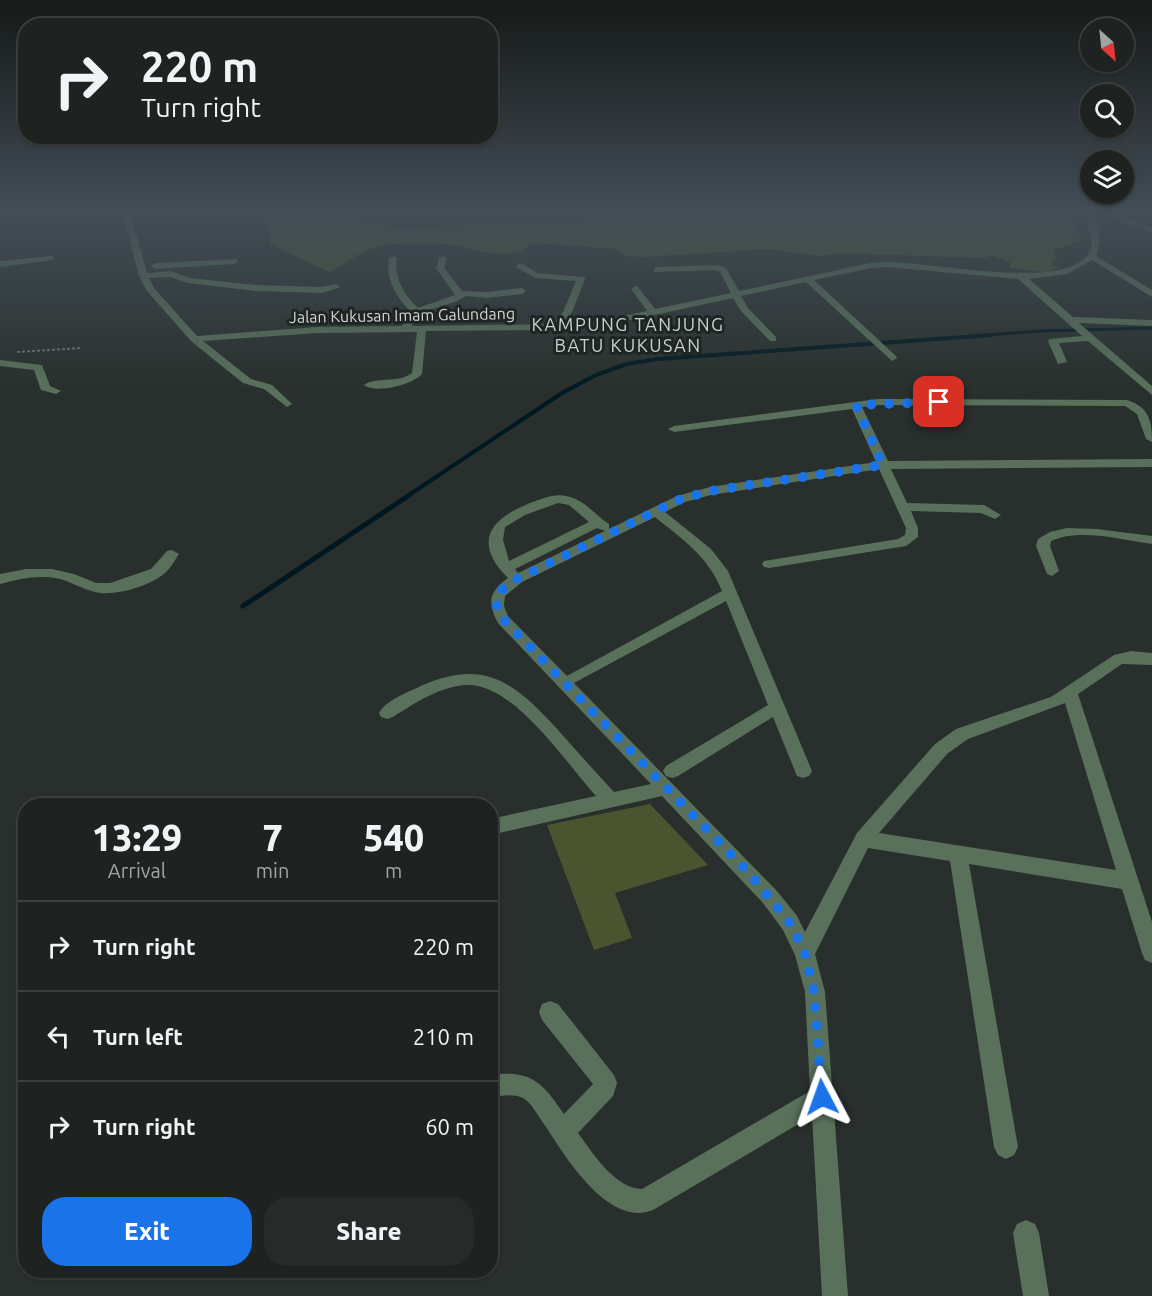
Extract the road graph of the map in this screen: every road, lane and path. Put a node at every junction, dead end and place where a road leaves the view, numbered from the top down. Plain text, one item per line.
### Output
1 (142, 271) edge
2 (166, 271) edge
3 (391, 271) edge
4 (443, 271) edge
5 (530, 271) edge
6 (724, 271) edge
7 (840, 271) edge
8 (969, 271) edge
9 (1063, 271) edge
10 (1116, 271) edge
11 (143, 275) junction
12 (1020, 276) junction
13 (808, 279) junction
14 (336, 287) dead end
15 (635, 289) dead end
16 (522, 291) dead end
17 (1152, 294) edge
18 (460, 295) junction
19 (739, 295) junction
20 (729, 306) dead end
21 (681, 308) junction
22 (416, 311) junction
23 (653, 313) junction
24 (1071, 321) junction
25 (1152, 322) edge
26 (556, 327) junction
27 (406, 328) junction
28 (422, 328) junction
29 (1087, 336) junction
30 (194, 339) junction
31 (773, 339) dead end
32 (81, 348) dead end
33 (12, 352) dead end
34 (892, 358) dead end
35 (1062, 362) dead end
36 (0, 363) edge
37 (369, 385) dead end
38 (56, 391) dead end
39 (1152, 392) edge
40 (287, 404) dead end
41 (856, 405) junction
42 (674, 429) dead end
43 (1152, 439) edge
44 (1152, 463) edge
45 (883, 465) junction
46 (902, 507) junction
47 (656, 511) junction
48 (995, 514) dead end
49 (604, 528) junction
50 (1152, 540) edge
51 (172, 554) dead end
52 (769, 564) dead end
53 (1052, 571) dead end
54 (512, 574) junction
55 (0, 579) edge
56 (730, 593) junction
57 (1152, 659) edge
58 (574, 677) dead end
59 (1070, 693) junction
60 (777, 707) junction
61 (387, 713) dead end
62 (672, 771) dead end
63 (803, 771) dead end
64 (667, 788) junction
65 (611, 801) junction
66 (498, 825) edge
67 (863, 839) junction
68 (958, 854) junction
69 (1130, 881) junction
70 (805, 953) junction
71 (1152, 953) edge
72 (550, 1012) dead end
73 (498, 1085) edge
74 (822, 1097) junction
75 (564, 1131) junction
76 (1006, 1147) dead end
77 (1026, 1233) dead end
78 (835, 1296) edge
79 (1036, 1296) edge

1 - 11 street
2 - 11 street
3 - 22 street
4 - 18 street
5 - 26 street
6 - 19 street
7 - 13 street, Jalan Kukusan Imam Galundang
8 - 12 street, Jalan Kukusan Imam Galundang
9 - 12 street, Jalan Kukusan Imam Galundang
10 - 17 street
11 - 14 street
11 - 30 street
12 - 24 street
13 - 19 street, Jalan Kukusan Imam Galundang
13 - 34 street
15 - 23 street
16 - 18 street
18 - 22 street
19 - 21 street, Jalan Kukusan Imam Galundang
19 - 31 street
20 - 21 street
21 - 23 street, Jalan Kukusan Imam Galundang
22 - 27 street
23 - 26 street, Jalan Kukusan Imam Galundang
24 - 25 street
24 - 29 street
26 - 28 street, Jalan Kukusan Imam Galundang
27 - 28 street, Jalan Kukusan Imam Galundang
27 - 30 street, Jalan Kukusan Imam Galundang
28 - 37 street
29 - 35 street
29 - 39 street
30 - 40 street
32 - 33 path
36 - 38 street
41 - 42 street
41 - 43 street
41 - 45 street
44 - 45 street
45 - 46 street
45 - 47 street
46 - 48 street
46 - 52 street
47 - 49 street
47 - 56 street
49 - 54 street
49 - 54 street
50 - 53 street
51 - 55 street
54 - 64 street
56 - 58 street
56 - 60 street
57 - 59 street
59 - 67 street
59 - 69 street
60 - 62 street
60 - 63 street
61 - 65 street
64 - 65 street
64 - 70 street
65 - 66 street
67 - 68 street
67 - 70 street
68 - 69 street
68 - 76 street
69 - 71 street
70 - 74 street
72 - 75 street
73 - 75 street
74 - 75 street
74 - 78 street
77 - 79 street

